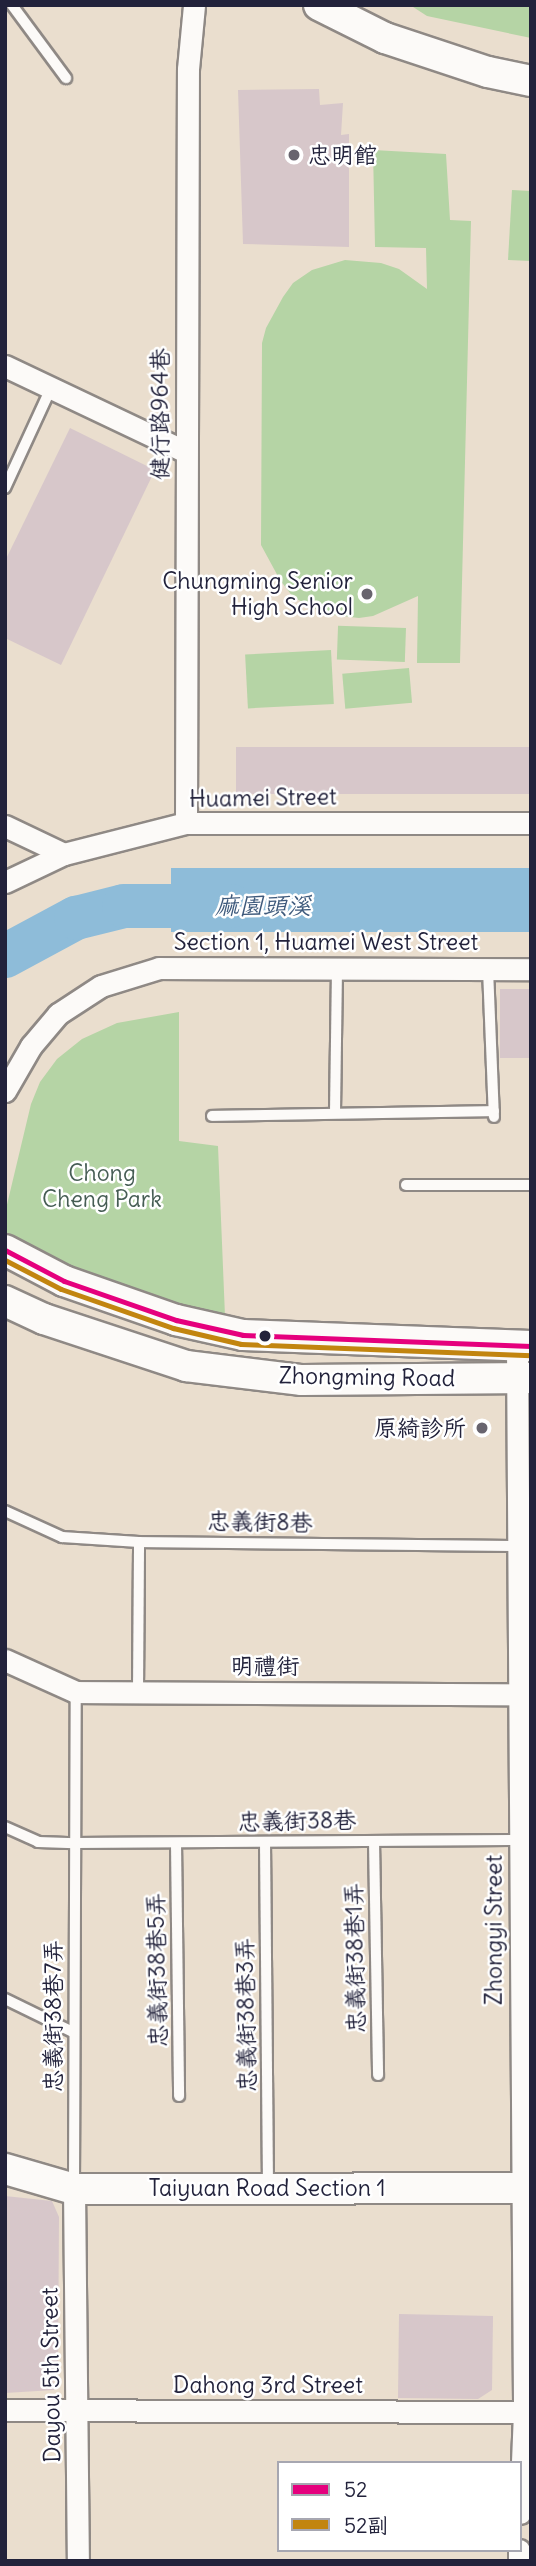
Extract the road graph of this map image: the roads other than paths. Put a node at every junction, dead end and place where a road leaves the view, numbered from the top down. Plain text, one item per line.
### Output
1 (12, 5) edge
2 (194, 5) edge
3 (319, 5) edge
4 (66, 78) dead end
5 (531, 81) edge
6 (5, 366) edge
7 (51, 388) junction
8 (186, 452) junction
9 (5, 488) edge
10 (186, 823) junction
11 (531, 823) edge
12 (5, 826) edge
13 (64, 853) junction
14 (5, 882) edge
15 (337, 969) junction
16 (488, 969) junction
17 (531, 969) edge
18 (5, 1091) edge
19 (335, 1112) junction
20 (212, 1116) dead end
21 (406, 1185) dead end
22 (531, 1185) edge
23 (5, 1250) edge
24 (5, 1301) edge
25 (524, 1347) edge
26 (525, 1378) edge
27 (5, 1511) edge
28 (139, 1542) junction
29 (525, 1546) edge
30 (5, 1660) edge
31 (76, 1692) junction
32 (138, 1692) junction
33 (525, 1694) edge
34 (5, 1827) edge
35 (525, 1840) edge
36 (374, 1841) junction
37 (265, 1842) junction
38 (75, 1843) junction
39 (176, 1843) junction
40 (526, 1995) edge
41 (5, 1999) edge
42 (73, 2032) junction
43 (379, 2074) dead end
44 (180, 2096) dead end
45 (5, 2169) edge
46 (268, 2188) junction
47 (526, 2188) edge
48 (74, 2189) junction
49 (5, 2410) edge
50 (78, 2412) junction
51 (527, 2412) edge
52 (522, 2484) edge
53 (78, 2561) edge

1 - 4 lane
2 - 8 street, 健行路964巷
3 - 5 main road
6 - 7 street
7 - 8 street
7 - 9 lane
8 - 10 street, 健行路964巷
10 - 11 street, Huamei Street
10 - 13 street, Huamei Street
12 - 13 street
13 - 14 street, Huamei Street
15 - 16 street, Section 1, Huamei West Street
15 - 18 street, Section 1, Huamei West Street
15 - 19 lane
16 - 17 street, Section 1, Huamei West Street
16 - 19 lane
19 - 20 lane
21 - 22 lane
23 - 25 main road, Zhongming Road
24 - 26 main road, Zhongming Road
25 - 26 street, Zhongyi Street
26 - 29 street, Zhongyi Street
27 - 28 lane, 忠義街8巷
28 - 29 lane, 忠義街8巷
28 - 32 lane
29 - 33 street, Zhongyi Street
30 - 31 street, 明禮街
31 - 32 street, 明禮街
31 - 38 lane, 忠義街38巷7弄
32 - 33 street, 明禮街
33 - 35 street, Zhongyi Street
34 - 38 lane, 忠義街38巷
35 - 36 lane, 忠義街38巷
35 - 40 street, Zhongyi Street
36 - 37 lane, 忠義街38巷
36 - 43 lane, 忠義街38巷1弄
37 - 39 lane, 忠義街38巷
37 - 46 lane, 忠義街38巷3弄
38 - 39 lane, 忠義街38巷
38 - 42 lane, 忠義街38巷7弄
39 - 44 lane, 忠義街38巷5弄
40 - 47 street, Zhongyi Street
41 - 42 lane
42 - 48 lane, 忠義街38巷7弄
45 - 48 main road, Taiyuan Road Section 1
46 - 47 main road, Taiyuan Road Section 1
46 - 48 main road, Taiyuan Road Section 1
47 - 51 street, Zhongyi Street
48 - 50 street, Dayou 5th Street
49 - 50 street, Dahong 3rd Street
50 - 51 street, Dahong 3rd Street
50 - 53 street, Dayou 5th Street
51 - 52 street, Zhongyi Street

